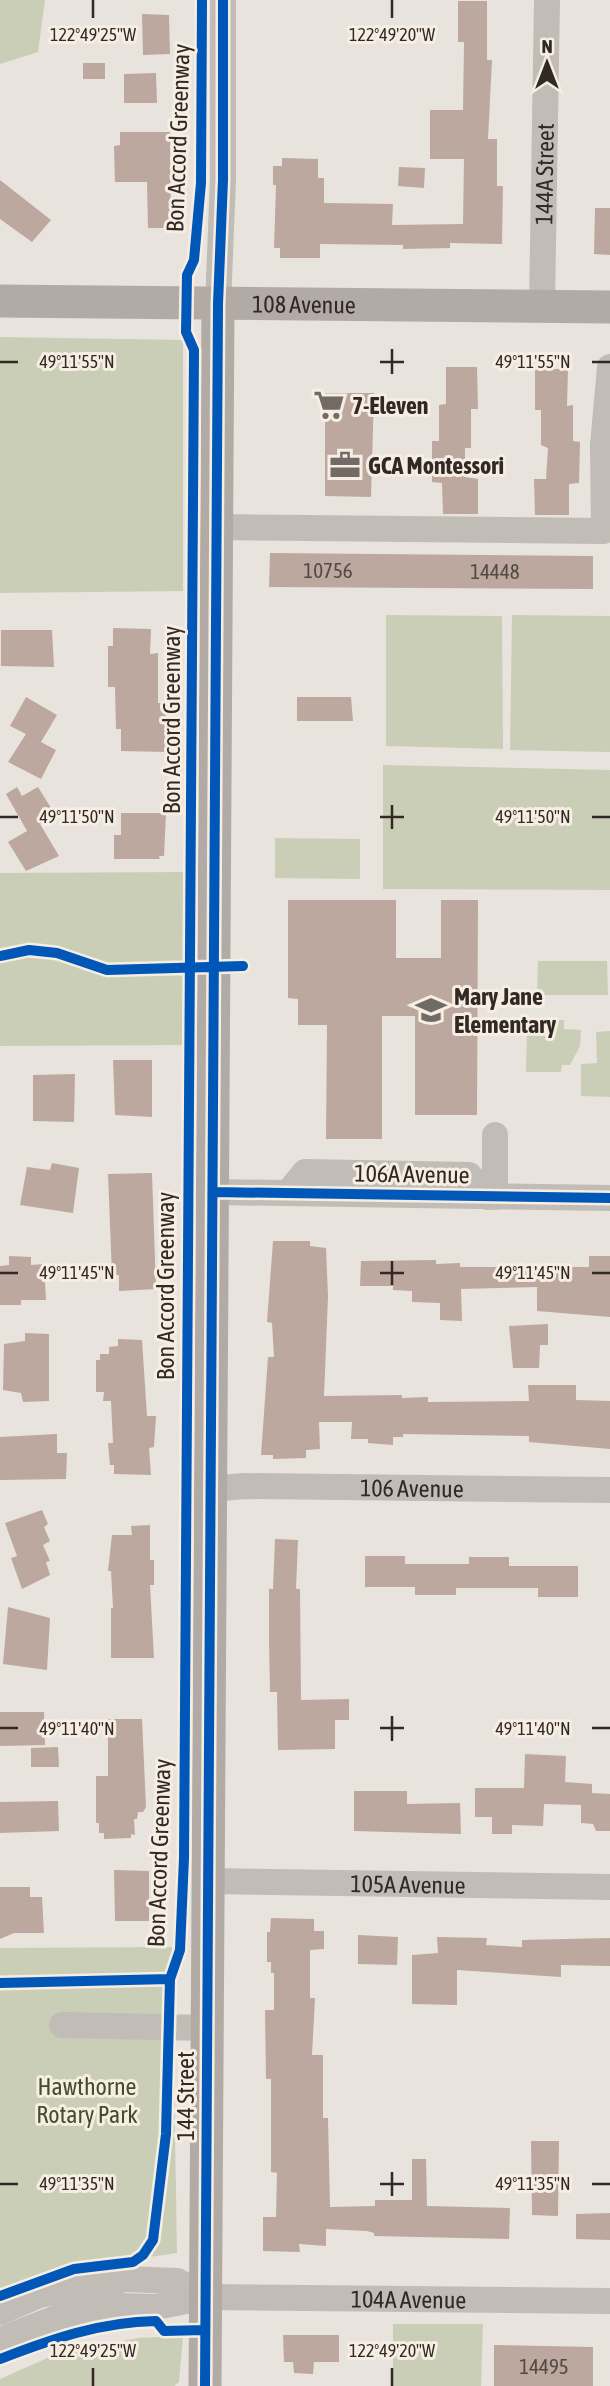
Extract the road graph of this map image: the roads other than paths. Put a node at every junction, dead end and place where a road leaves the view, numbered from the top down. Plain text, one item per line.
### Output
1 (223, 0) edge
2 (547, 0) edge
3 (0, 301) edge
4 (218, 303) junction
5 (542, 306) junction
6 (610, 307) edge
7 (610, 367) edge
8 (217, 527) junction
9 (495, 1135) dead end
10 (213, 1192) junction
11 (491, 1197) junction
12 (610, 1198) edge
13 (212, 1489) junction
14 (610, 1490) edge
15 (207, 1881) junction
16 (610, 1887) edge
17 (62, 2025) dead end
18 (206, 2028) junction
19 (206, 2297) junction
20 (610, 2301) edge
21 (0, 2312) edge
22 (0, 2340) edge
23 (205, 2386) edge

1 - 4 street, 144 Street
2 - 5 street, 144A Street
3 - 4 main road, 108 Avenue
4 - 5 main road, 108 Avenue
4 - 8 main road, 144 Street
5 - 6 main road, 108 Avenue
7 - 8 street
8 - 10 main road, 144 Street
9 - 11 street
10 - 11 street, 106A Avenue
10 - 13 main road, 144 Street
11 - 12 street, 106A Avenue
13 - 14 street, 106 Avenue
13 - 15 main road, 144 Street
15 - 16 street, 105A Avenue
15 - 18 main road, 144 Street
17 - 18 street
18 - 19 main road, 144 Street
19 - 20 street, 104A Avenue
19 - 21 street
19 - 22 street, 104A Avenue
19 - 23 main road, 144 Street

